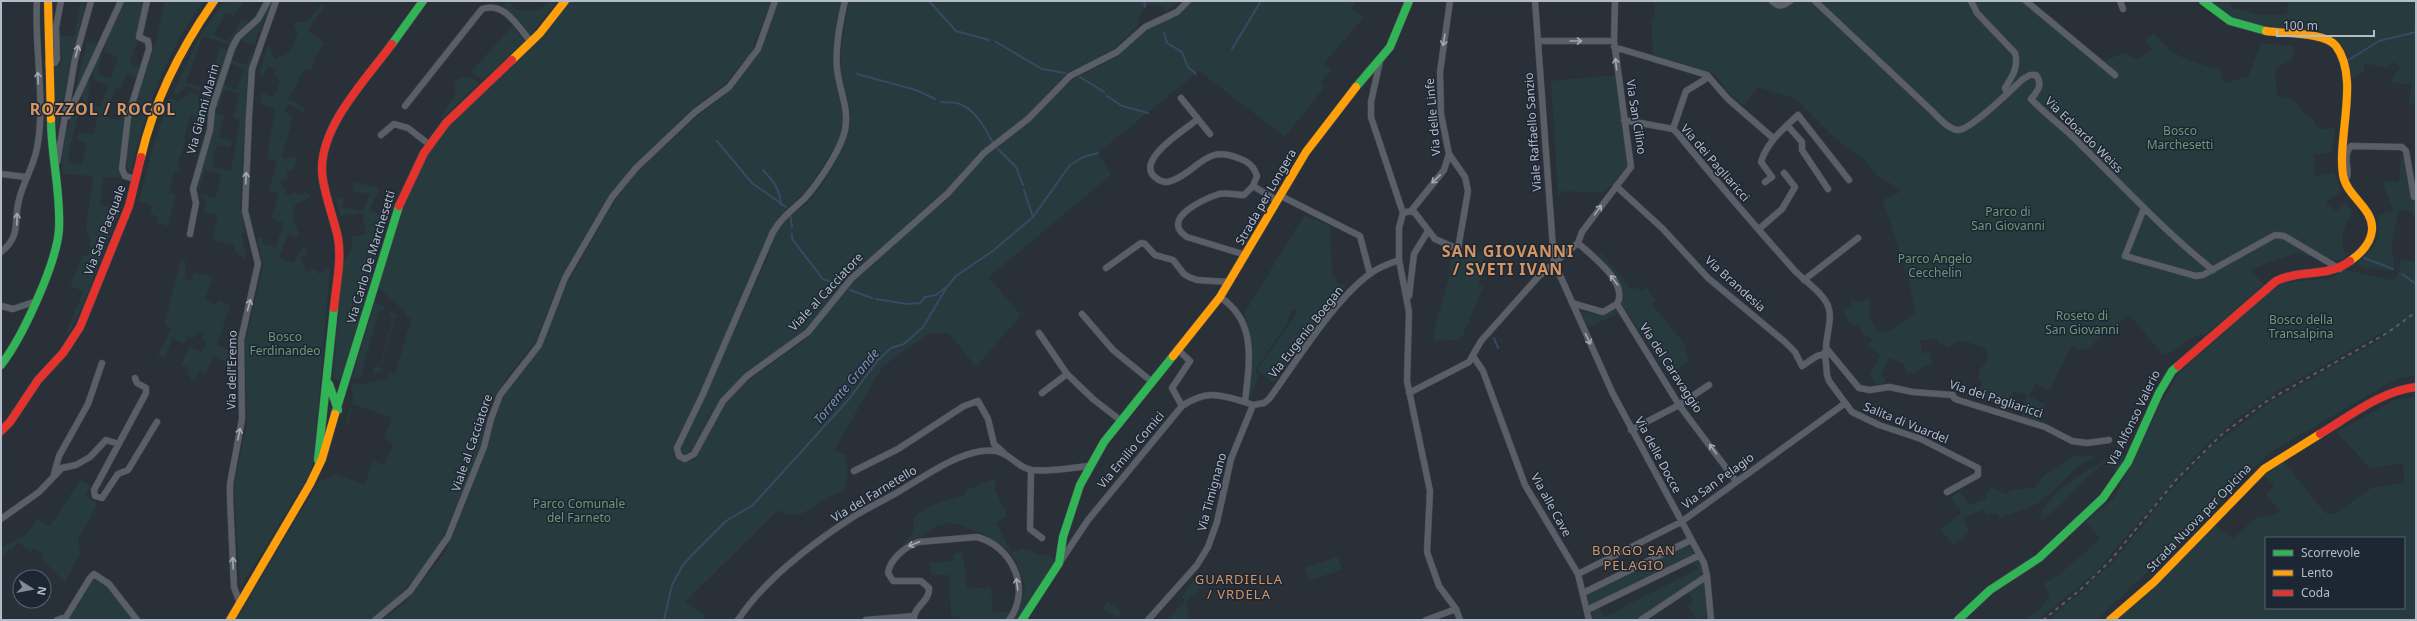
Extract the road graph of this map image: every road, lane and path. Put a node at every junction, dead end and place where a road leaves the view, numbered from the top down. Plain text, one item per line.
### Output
1 (37, 1) edge
2 (48, 1) edge
3 (61, 1) edge
4 (91, 1) edge
5 (121, 1) edge
6 (147, 1) edge
7 (214, 1) edge
8 (268, 1) edge
9 (276, 1) edge
10 (423, 1) edge
11 (564, 1) edge
12 (775, 1) edge
13 (846, 1) edge
14 (1188, 1) edge
15 (1409, 1) edge
16 (1450, 1) edge
17 (1535, 1) edge
18 (1614, 1) edge
19 (1772, 1) edge
20 (1790, 1) edge
21 (1816, 1) edge
22 (1971, 1) edge
23 (2026, 1) edge
24 (2120, 1) edge
25 (2203, 1) edge
26 (2123, 9) dead end
27 (1538, 41) junction
28 (531, 42) junction
29 (1614, 44) junction
30 (1380, 61) junction
31 (48, 64) junction
32 (1707, 75) junction
33 (2115, 75) dead end
34 (2007, 93) junction
35 (1181, 98) dead end
36 (405, 106) dead end
37 (1198, 119) junction
38 (1624, 120) junction
39 (64, 123) junction
40 (1787, 125) junction
41 (1673, 129) junction
42 (1210, 134) dead end
43 (381, 135) dead end
44 (1773, 138) junction
45 (430, 145) junction
46 (1449, 154) junction
47 (55, 172) junction
48 (1784, 173) dead end
49 (1, 174) edge
50 (27, 177) junction
51 (136, 179) junction
52 (1849, 180) dead end
53 (1765, 182) dead end
54 (2345, 182) junction
55 (1253, 186) junction
56 (1616, 186) junction
57 (1828, 188) dead end
58 (2414, 197) dead end
59 (1280, 198) junction
60 (2144, 208) junction
61 (1411, 211) junction
62 (1403, 212) junction
63 (1759, 229) junction
64 (1428, 231) junction
65 (190, 234) dead end
66 (1858, 238) dead end
67 (1578, 243) junction
68 (1, 252) edge
69 (1246, 255) junction
70 (1399, 260) junction
71 (1554, 262) junction
72 (1106, 268) dead end
73 (2340, 269) junction
74 (2213, 270) junction
75 (1370, 274) junction
76 (1804, 280) junction
77 (1229, 282) junction
78 (1220, 297) junction
79 (34, 302) junction
80 (1408, 303) junction
81 (1572, 303) junction
82 (1617, 304) junction
83 (1, 306) edge
84 (1082, 314) dead end
85 (1039, 333) dead end
86 (1177, 349) junction
87 (1825, 351) junction
88 (1472, 356) junction
89 (102, 363) dead end
90 (1, 366) edge
91 (1067, 374) junction
92 (135, 378) dead end
93 (327, 379) junction
94 (1151, 381) junction
95 (346, 382) junction
96 (1709, 385) dead end
97 (2416, 387) edge
98 (1042, 393) dead end
99 (1409, 393) junction
100 (1245, 402) junction
101 (1844, 404) junction
102 (1254, 405) junction
103 (1680, 405) junction
104 (1182, 406) junction
105 (338, 410) junction
106 (1120, 420) junction
107 (157, 422) dead end
108 (1631, 430) junction
109 (1, 431) edge
110 (2109, 440) dead end
111 (119, 444) junction
112 (1004, 453) junction
113 (1090, 466) junction
114 (317, 470) junction
115 (1031, 470) junction
116 (854, 471) dead end
117 (54, 474) junction
118 (1736, 481) junction
119 (1947, 492) dead end
120 (1, 520) edge
121 (1681, 522) junction
122 (1042, 538) dead end
123 (1691, 540) junction
124 (1700, 555) junction
125 (1059, 563) junction
126 (1578, 574) junction
127 (1707, 576) junction
128 (1583, 593) junction
129 (240, 601) junction
130 (1456, 610) junction
131 (1588, 610) junction
132 (914, 618) edge
133 (57, 620) edge
134 (137, 620) edge
135 (230, 620) edge
136 (375, 620) edge
137 (738, 620) edge
138 (866, 620) edge
139 (1009, 620) edge
140 (1022, 620) edge
141 (1148, 620) edge
142 (1426, 620) edge
143 (1460, 620) edge
144 (1589, 620) edge
145 (1641, 620) edge
146 (1711, 620) edge
147 (1958, 620) edge
148 (2110, 620) edge

50 -> 1 street
2 - 31 main road
3 - 31 street
39 -> 4 street
5 - 39 street
6 - 51 street
7 - 51 main road, Via San Pasquale
8 - 65 street, Via Gianni Marin
129 -> 9 street, Via dell'Eremo
10 - 93 main road
11 - 28 main road, Via Carlo De Marchesetti
12 - 136 street, Viale al Cacciatore
13 - 14 street, Viale al Cacciatore
15 - 30 main road, Strada per Longera
16 -> 46 street, Via delle Linfe
17 - 27 street, Viale Raffaello Sanzio
18 - 29 street, Via San Cilino
19 - 20 street
21 - 34 street, Via Edoardo Weiss
22 - 34 street
23 - 33 street
24 - 26 street
25 - 54 main road
27 -> 29 street
27 - 71 street, Viale Raffaello Sanzio
28 - 36 street
28 - 45 main road, Via Carlo De Marchesetti
29 - 32 street
38 -> 29 street, Via San Cilino
30 - 59 main road, Strada per Longera
30 - 62 street
31 - 47 main road
32 - 41 street
32 - 44 street
34 - 60 street, Via Edoardo Weiss
35 - 37 street
37 - 42 street
37 - 55 street
38 - 41 street, Via dei Pagliaricci
38 - 56 street, Via San Cilino
39 - 47 street
40 - 44 street
40 - 52 street
40 - 57 street
41 - 63 street, Via dei Pagliaricci
43 - 45 street
44 - 53 street
45 - 95 main road, Via Carlo De Marchesetti
46 -> 61 street, Via delle Linfe
46 - 64 street
47 - 79 main road
48 - 63 street
49 - 50 street
68 -> 50 street
51 - 109 main road, Via San Pasquale
54 - 58 street
54 - 73 main road
55 - 59 street
55 - 69 street
67 -> 56 street, Via San Cilino
56 - 87 street, Via Brandesia
59 - 69 main road, Strada per Longera
59 - 75 street
60 - 74 street, Via Edoardo Weiss
60 - 74 street
61 - 62 street
61 - 64 street
62 - 70 street
63 - 76 street, Via dei Pagliaricci
64 - 80 street
66 - 76 street
67 - 71 street
82 -> 67 street
69 - 77 main road, Strada per Longera
70 - 75 street, Via Eugenio Boegan
70 - 80 street
71 - 81 street, Viale Raffaello Sanzio
71 - 88 street
72 - 77 street
73 - 74 street
73 - 147 main road, Via Alfonso Valerio
75 - 102 street, Via Eugenio Boegan
76 - 87 street, Via dei Pagliaricci
77 - 78 main road, Strada per Longera
78 - 86 main road, Strada per Longera
78 - 100 street
79 - 83 street
79 - 90 main road
80 - 99 street
81 - 82 street
81 -> 108 street, Via delle Docce
82 - 103 street, Via del Caravaggio
84 - 94 street
85 - 91 street
86 - 94 main road, Strada per Longera
86 - 104 street
87 - 101 street, Salita di Vuardel
87 - 110 street, Via dei Pagliaricci
88 - 99 street
88 - 126 street, Via alle Cave
89 - 117 street
91 - 98 street
91 - 106 street
92 - 111 street
93 - 95 main road
93 - 105 main road
93 - 114 main road
94 - 106 main road, Strada per Longera
95 - 105 main road, Via Carlo De Marchesetti
96 - 103 street
97 - 148 main road, Strada Nuova per Opicina
99 - 130 street
100 - 102 street
100 - 104 street, Via Emilio Comici
101 - 118 street, Via San Pelagio
101 - 119 street, Salita di Vuardel
102 - 141 street, Via Timignano
103 - 108 street
118 -> 103 street, Via del Caravaggio
104 - 125 street, Via Emilio Comici
105 - 114 main road, Via Carlo De Marchesetti
106 - 113 main road, Strada per Longera
107 - 111 street
108 - 121 street, Via delle Docce
111 - 117 street
112 - 115 street, Via del Farnetello
112 - 116 street, Via del Farnetello
112 - 137 street, Via del Farnetello
113 - 115 street
113 - 125 main road, Strada per Longera
114 - 129 main road
115 - 122 street
117 - 120 street
118 - 121 street, Via San Pelagio
121 - 123 street, Via delle Docce
121 - 126 street, Via San Pelagio
123 - 124 street, Via delle Docce
123 - 128 street
124 - 127 street, Via delle Docce
124 - 131 street
125 - 140 main road, Strada per Longera
126 - 128 street, Via alle Cave
127 - 145 street
127 - 146 street, Via delle Docce
128 - 131 street, Via alle Cave
129 - 135 main road
130 - 142 street
130 - 143 street
131 - 144 street, Via alle Cave
132 - 138 street
139 -> 132 street
133 - 134 street

